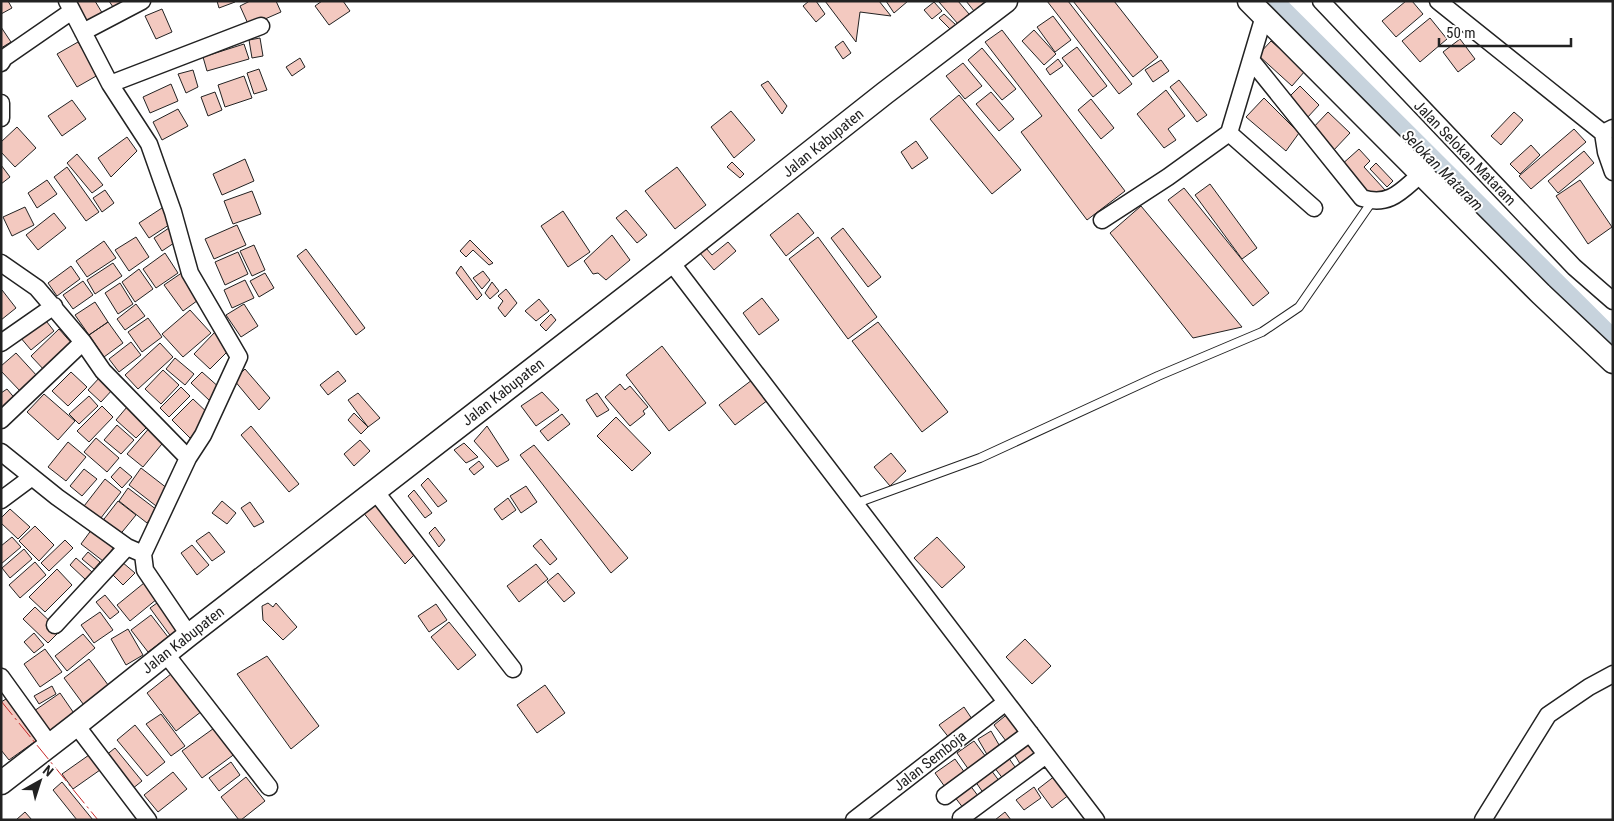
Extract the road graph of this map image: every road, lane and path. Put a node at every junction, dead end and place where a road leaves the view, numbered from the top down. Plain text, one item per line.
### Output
1 (142, 1) edge
2 (1006, 1) edge
3 (1321, 1) edge
4 (1438, 1) edge
5 (70, 6) edge
6 (1256, 9) edge
7 (261, 26) dead end
8 (83, 32) junction
9 (1251, 60) junction
10 (1, 63) edge
11 (110, 84) junction
12 (1, 103) edge
13 (1, 118) edge
14 (1608, 130) edge
15 (1229, 133) junction
16 (1613, 172) edge
17 (1421, 174) junction
18 (1373, 200) junction
19 (1314, 208) dead end
20 (1102, 220) dead end
21 (671, 262) junction
22 (1, 263) edge
23 (1613, 301) edge
24 (54, 306) junction
25 (1, 342) edge
26 (83, 342) junction
27 (1613, 362) edge
28 (1, 420) edge
29 (1, 452) edge
30 (188, 458) junction
31 (32, 477) junction
32 (375, 491) junction
33 (1, 500) edge
34 (854, 504) junction
35 (127, 547) junction
36 (143, 554) junction
37 (55, 626) dead end
38 (189, 635) junction
39 (166, 653) junction
40 (513, 669) dead end
41 (1613, 674) edge
42 (1, 677) edge
43 (1006, 702) junction
44 (76, 726) junction
45 (1030, 732) junction
46 (50, 745) junction
47 (1046, 755) junction
48 (1, 783) edge
49 (269, 787) dead end
50 (945, 796) dead end
51 (961, 818) dead end
52 (148, 820) edge
53 (854, 820) edge
54 (1096, 820) edge
55 (1483, 820) edge

1 - 8 street
2 - 21 main road, Jalan Kabupaten
3 - 23 street, Jalan Selokan Mataram
4 - 14 street
5 - 8 street
5 - 10 street
6 - 9 street
6 - 17 main road
7 - 11 street
8 - 11 street
9 - 15 street
9 - 18 street
11 - 30 street
12 - 13 street
14 - 16 street
15 - 19 street
15 - 20 street
17 - 18 street
17 - 27 main road
18 - 34 lane
21 - 32 main road, Jalan Kabupaten
21 - 34 street
22 - 24 street
24 - 25 street
24 - 26 street
26 - 28 street
26 - 30 street
29 - 31 street
30 - 36 street
31 - 33 street
31 - 35 street
32 - 38 main road, Jalan Kabupaten
32 - 40 street
34 - 43 street
35 - 36 street
35 - 37 street
36 - 38 street
38 - 39 main road, Jalan Kabupaten
39 - 44 main road, Jalan Kabupaten
39 - 49 street
41 - 55 street
42 - 46 street
43 - 45 street
43 - 53 street, Jalan Semboja
44 - 46 main road, Jalan Kabupaten
44 - 52 street
45 - 47 street
45 - 50 street
46 - 48 main road, Jalan Kabupaten
47 - 51 street
47 - 54 street

